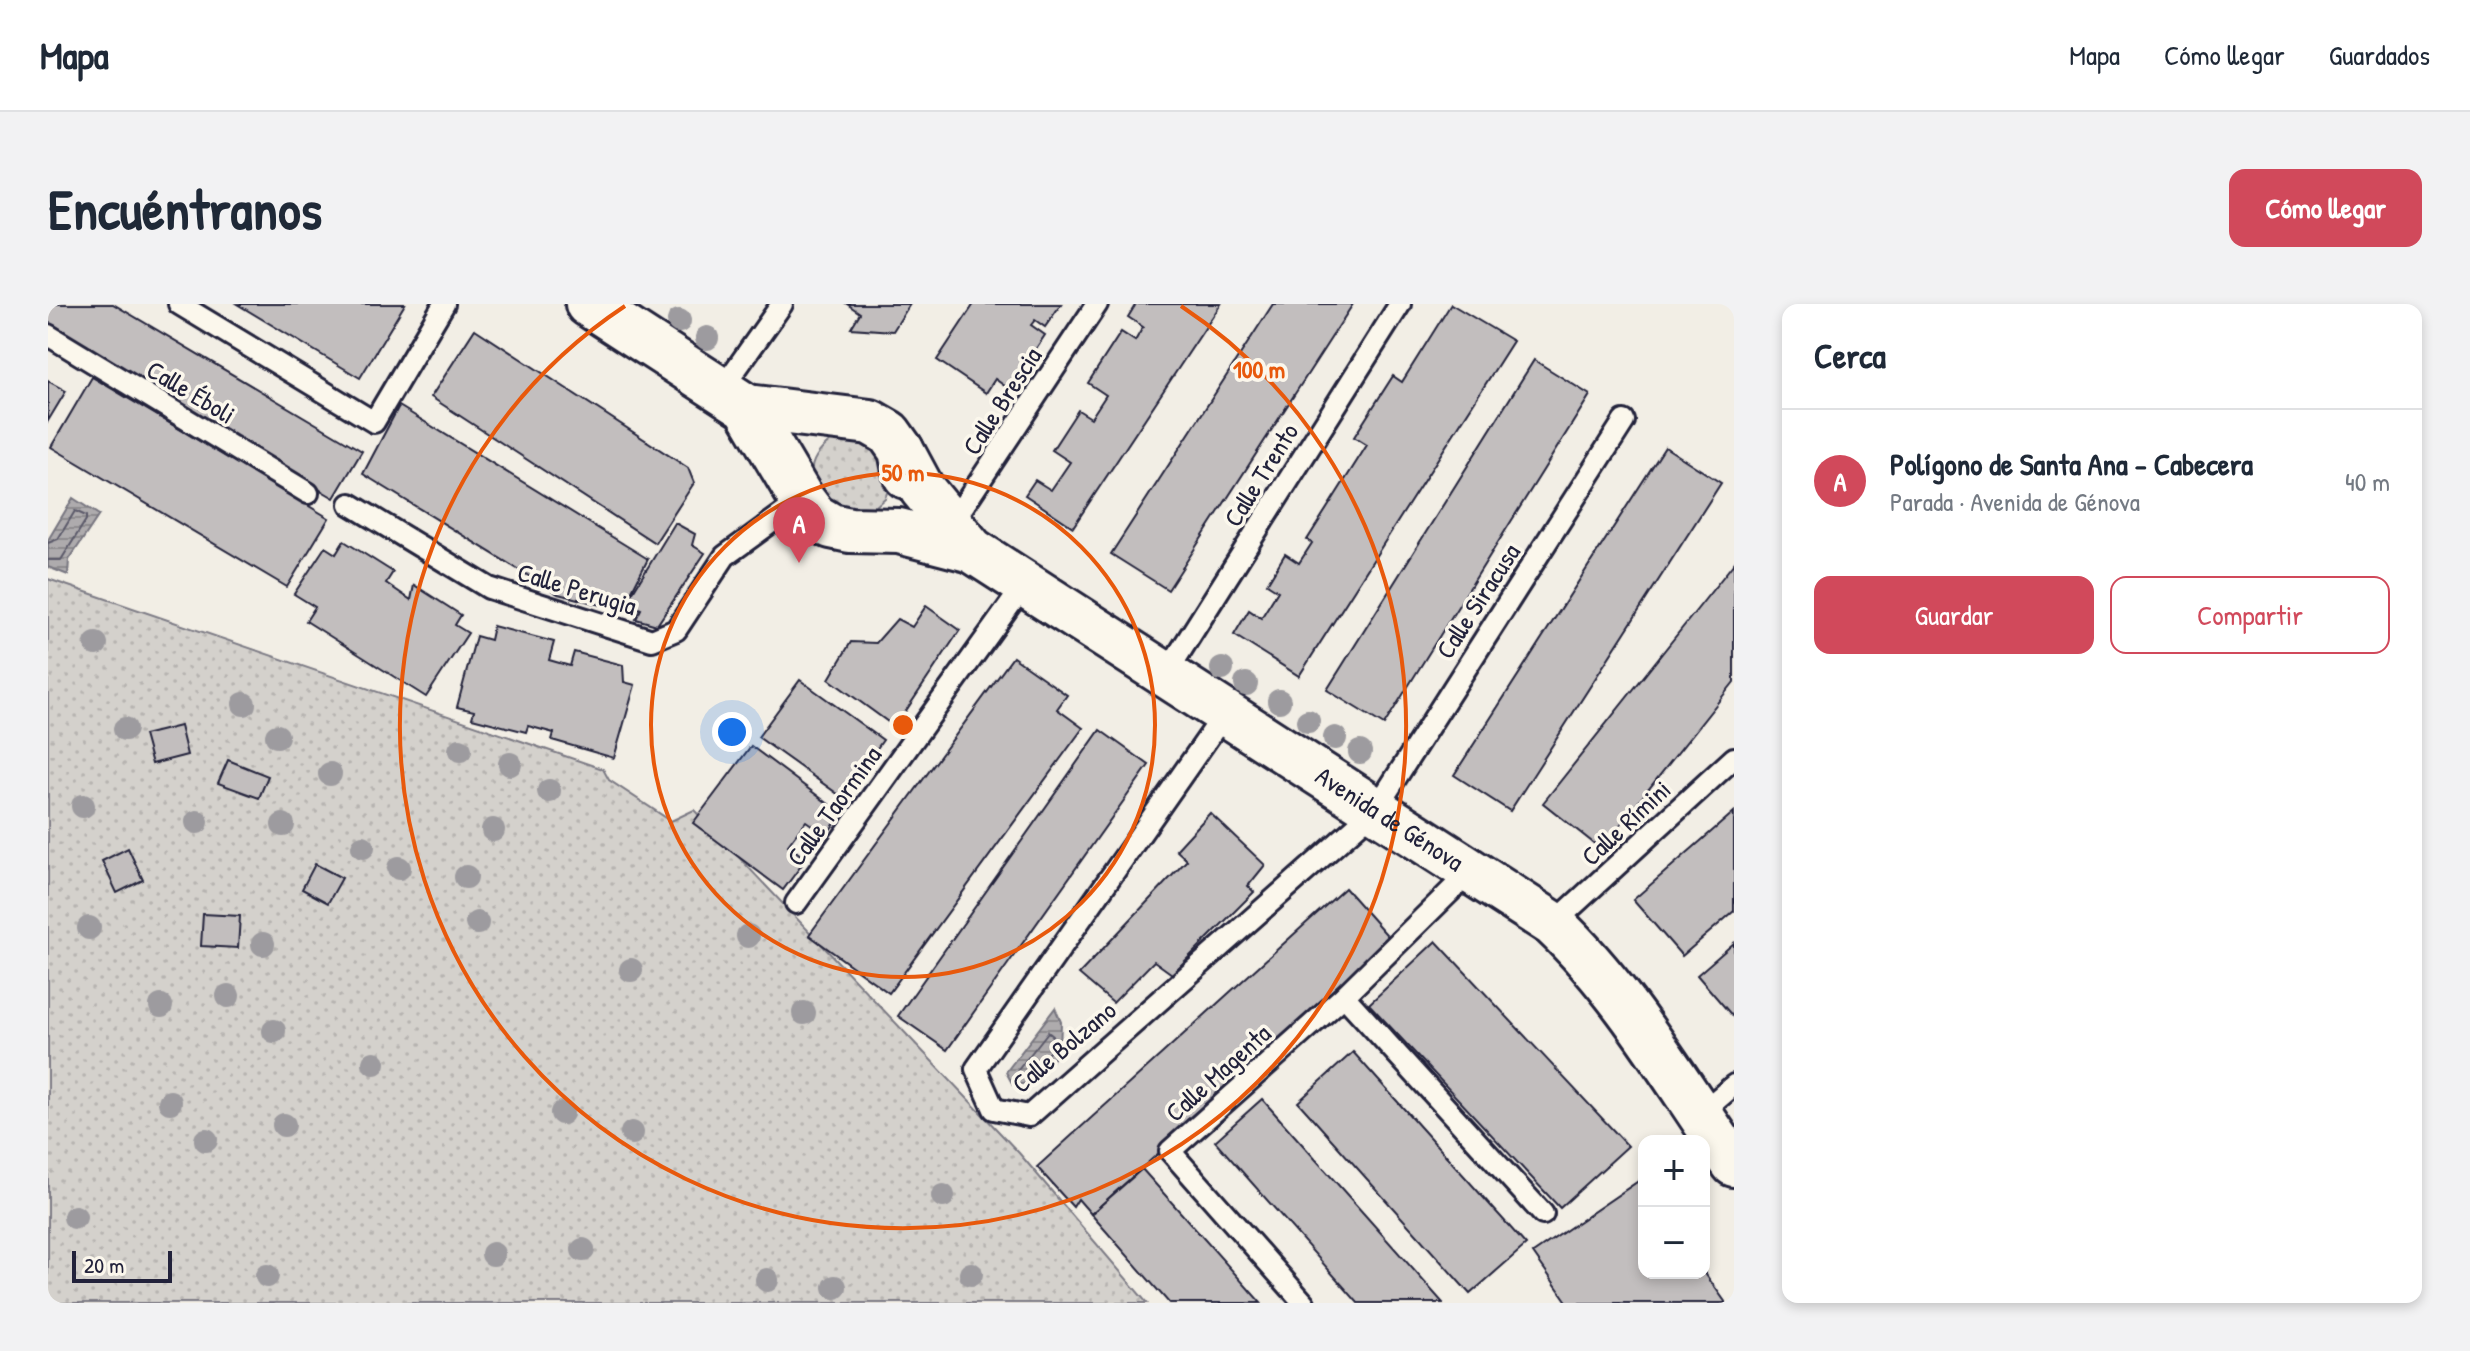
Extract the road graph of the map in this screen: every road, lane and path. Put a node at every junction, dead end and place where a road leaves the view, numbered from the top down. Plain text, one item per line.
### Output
1 (179, 304) edge
2 (444, 304) edge
3 (588, 304) edge
4 (782, 304) edge
5 (1097, 304) edge
6 (1400, 304) edge
7 (48, 335) edge
8 (734, 398) junction
9 (849, 419) junction
10 (1624, 421) dead end
11 (901, 450) junction
12 (308, 493) dead end
13 (802, 500) junction
14 (350, 504) dead end
15 (850, 530) junction
16 (961, 538) junction
17 (1025, 584) junction
18 (1166, 674) junction
19 (1226, 712) junction
20 (1734, 758) edge
21 (1376, 809) junction
22 (1472, 870) junction
23 (796, 903) dead end
24 (1553, 924) junction
25 (1344, 996) junction
26 (1734, 1085) edge
27 (1699, 1115) junction
28 (1734, 1164) edge
29 (1543, 1214) dead end
30 (1304, 1303) edge

1 - 2 lane
3 - 8 street, Avenida de Génova
4 - 8 lane
5 - 16 lane, Calle Brescia
6 - 18 lane, Calle Trento
7 - 12 lane, Calle Éboli
8 - 9 street, Avenida de Génova
8 - 13 street, Avenida de Génova
9 - 11 street, Avenida de Génova
9 - 13 street
10 - 21 lane, Calle Siracusa
11 - 15 street
11 - 16 street, Avenida de Génova
13 - 14 lane, Calle Perugia
13 - 15 street, Avenida de Génova
15 - 16 street, Avenida de Génova
16 - 17 street, Avenida de Génova
17 - 18 street, Avenida de Génova
17 - 23 lane, Calle Taormina
18 - 19 street, Avenida de Génova
19 - 21 street, Avenida de Génova
19 - 21 lane, Calle Bolzano
20 - 24 lane, Calle Rímini
21 - 22 street, Avenida de Génova
22 - 24 street, Avenida de Génova
22 - 25 lane, Calle Magenta
24 - 27 street, Avenida de Génova
25 - 29 lane
25 - 30 lane, Calle Magenta
26 - 27 lane
27 - 28 street, Avenida de Génova

